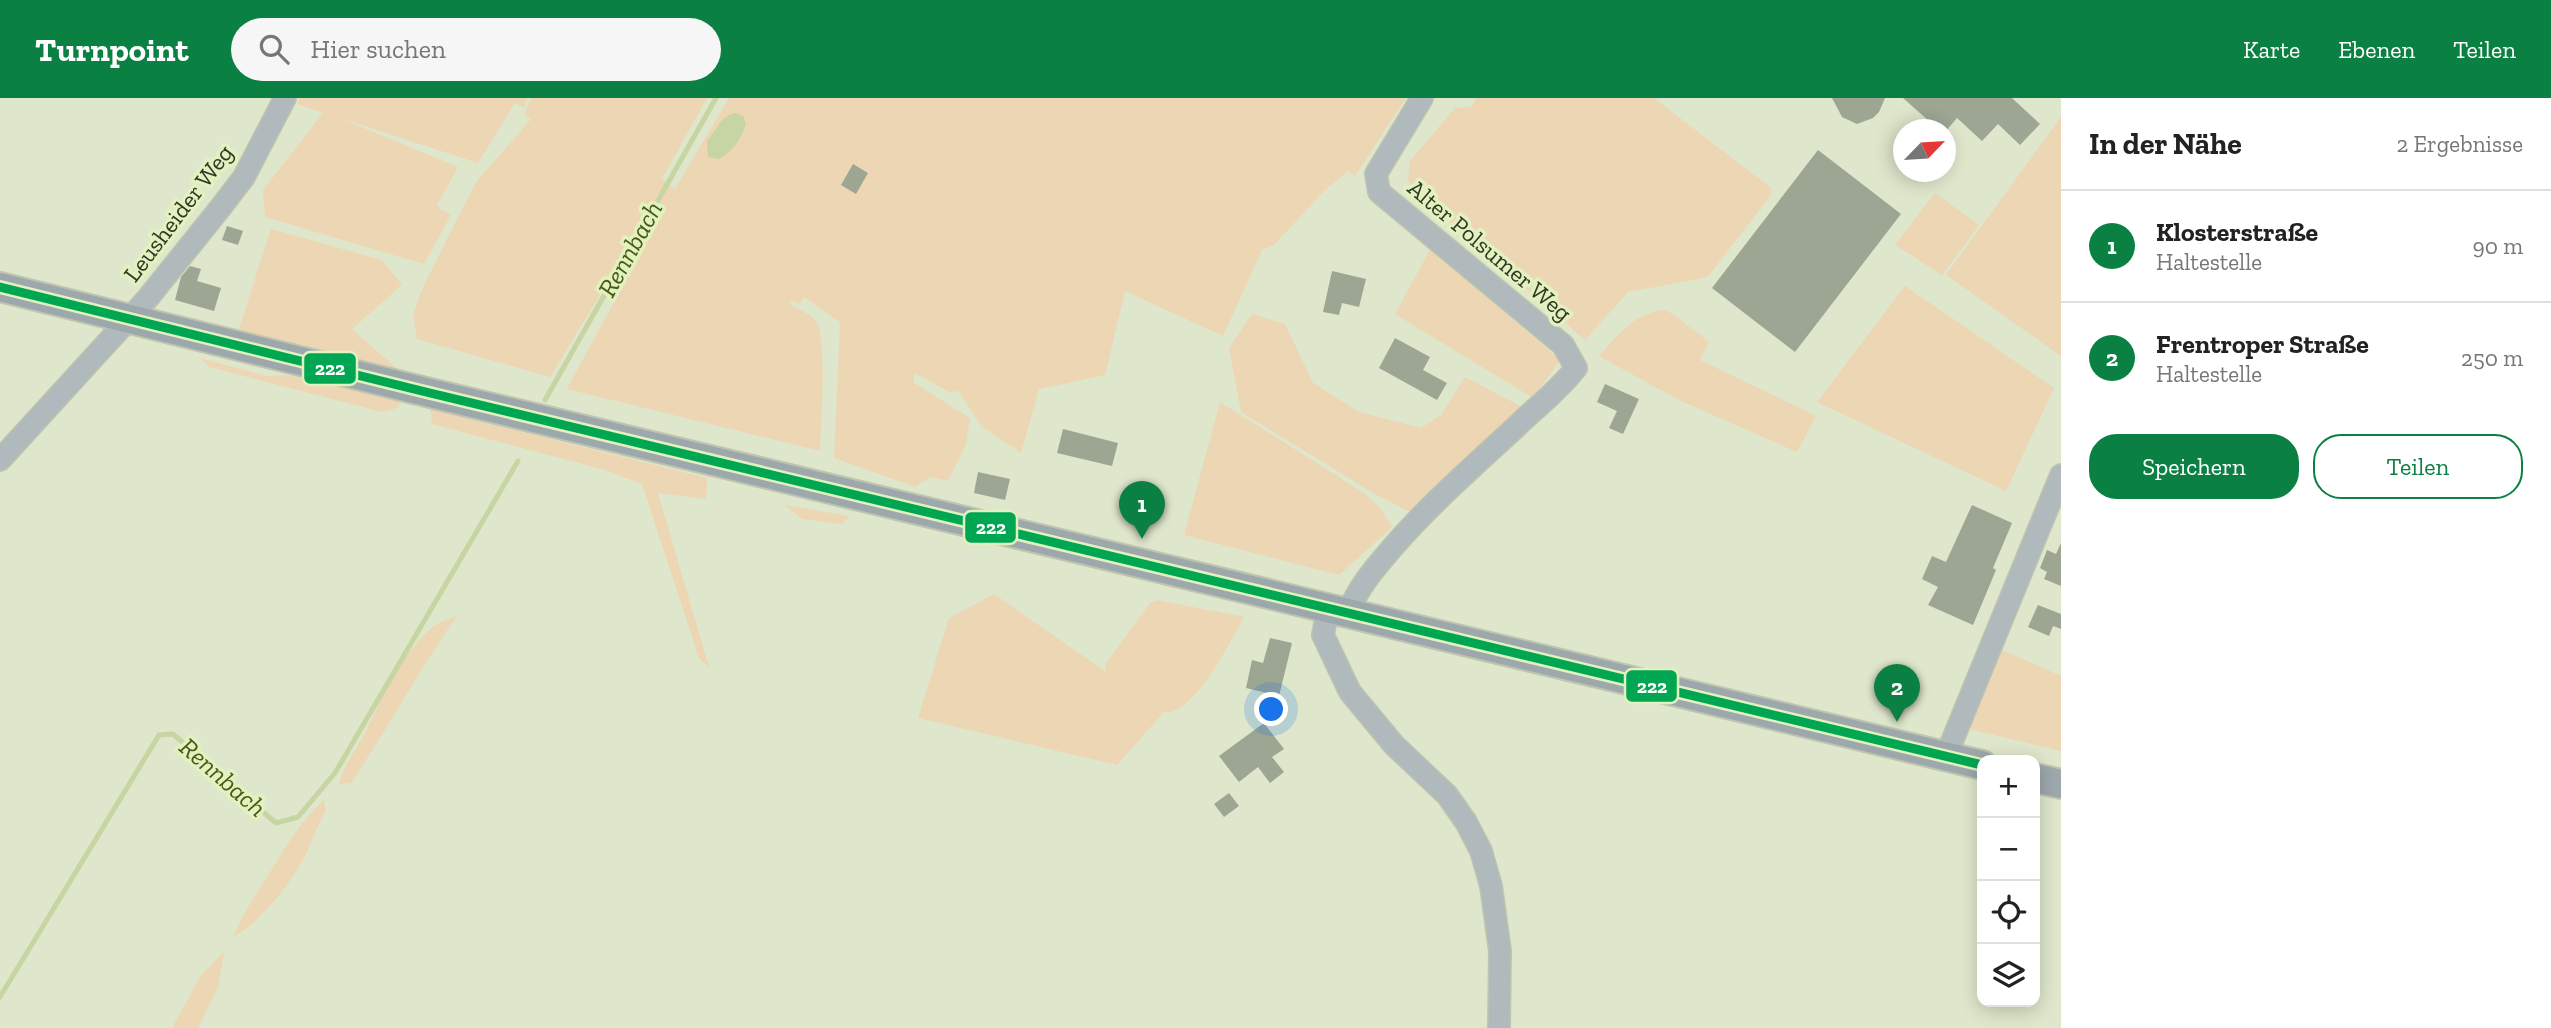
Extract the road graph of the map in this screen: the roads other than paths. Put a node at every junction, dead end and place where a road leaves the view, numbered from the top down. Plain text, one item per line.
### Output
1 (285, 98) edge
2 (1422, 98) edge
3 (0, 287) edge
4 (128, 320) junction
5 (0, 460) edge
6 (2061, 475) edge
7 (1338, 611) junction
8 (1946, 756) junction
9 (1977, 764) edge
10 (2040, 779) edge
11 (2061, 784) edge
12 (1499, 1028) edge

1 - 4 street, Leusheider Weg
2 - 7 street, Alter Polsumer Weg
3 - 4 main road
4 - 5 street, Leusheider Weg
4 - 7 main road
6 - 8 street
7 - 8 main road
7 - 12 street
8 - 9 main road
10 - 11 main road

